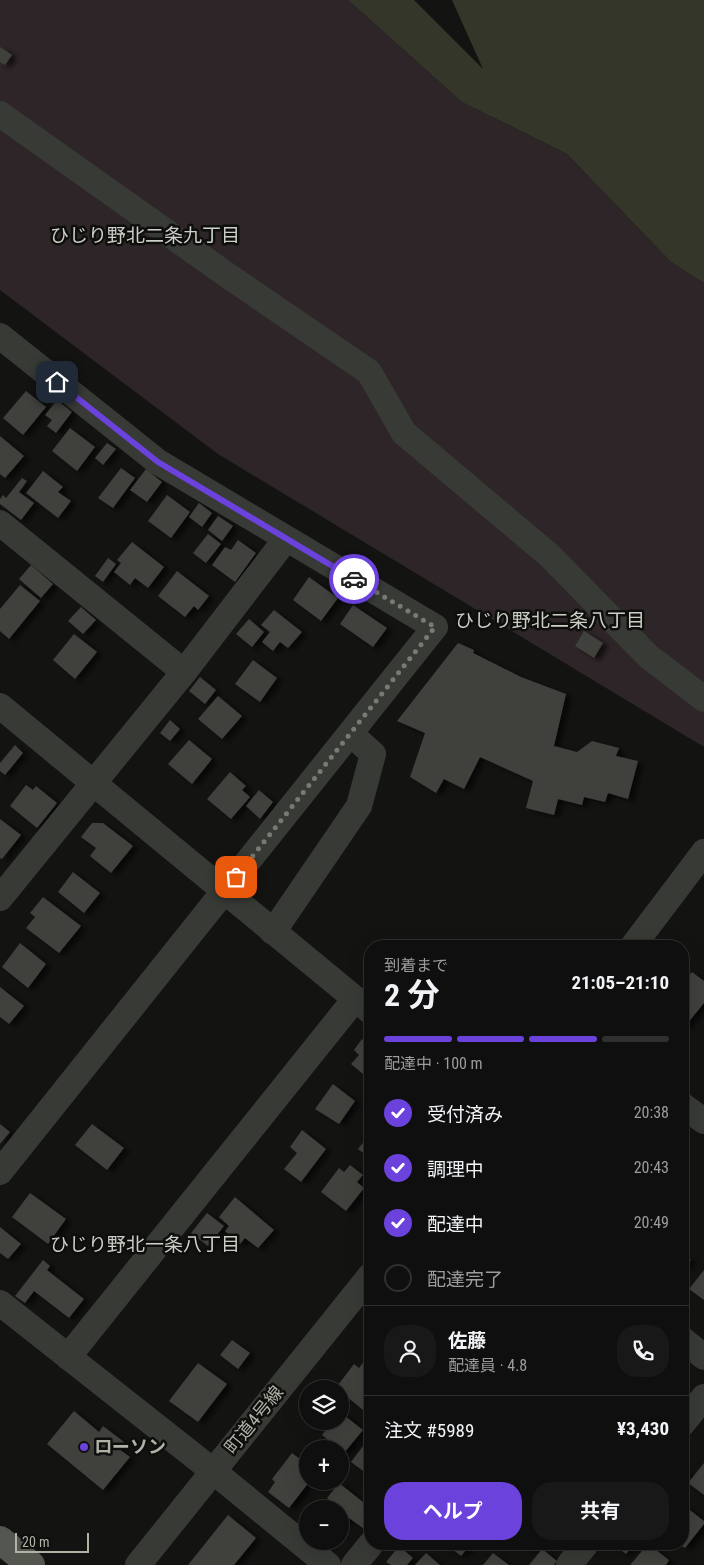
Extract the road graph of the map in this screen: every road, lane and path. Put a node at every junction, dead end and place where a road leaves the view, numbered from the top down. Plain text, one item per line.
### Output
1 (0, 114) edge
2 (0, 336) edge
3 (0, 523) edge
4 (286, 539) junction
5 (184, 672) junction
6 (704, 699) edge
7 (0, 706) edge
8 (351, 734) junction
9 (94, 784) junction
10 (704, 852) edge
11 (224, 891) junction
12 (0, 898) edge
13 (273, 932) junction
14 (638, 940) edge
15 (362, 1005) edge
16 (689, 1110) edge
17 (704, 1121) edge
18 (0, 1172) edge
19 (364, 1283) edge
20 (0, 1303) edge
21 (689, 1344) edge
22 (704, 1356) edge
23 (68, 1357) junction
24 (704, 1397) edge
25 (689, 1415) edge
26 (213, 1471) junction
27 (0, 1540) edge
28 (366, 1550) edge
29 (581, 1550) edge
30 (31, 1565) edge
31 (138, 1565) edge
32 (328, 1565) edge
33 (354, 1565) edge
34 (569, 1565) edge

1 - 6 street
2 - 4 street
3 - 5 street
4 - 5 street
4 - 8 street
5 - 9 street
7 - 9 street
8 - 11 street
8 - 13 street
9 - 11 street
9 - 12 street
10 - 14 street
11 - 13 street
11 - 18 street
13 - 15 street
15 - 23 street
16 - 17 street
19 - 26 street, 町道4号線
20 - 23 street
21 - 22 street
23 - 26 street
24 - 25 street
26 - 31 street, 町道4号線
26 - 32 street
27 - 30 main road
28 - 33 street
29 - 34 street

